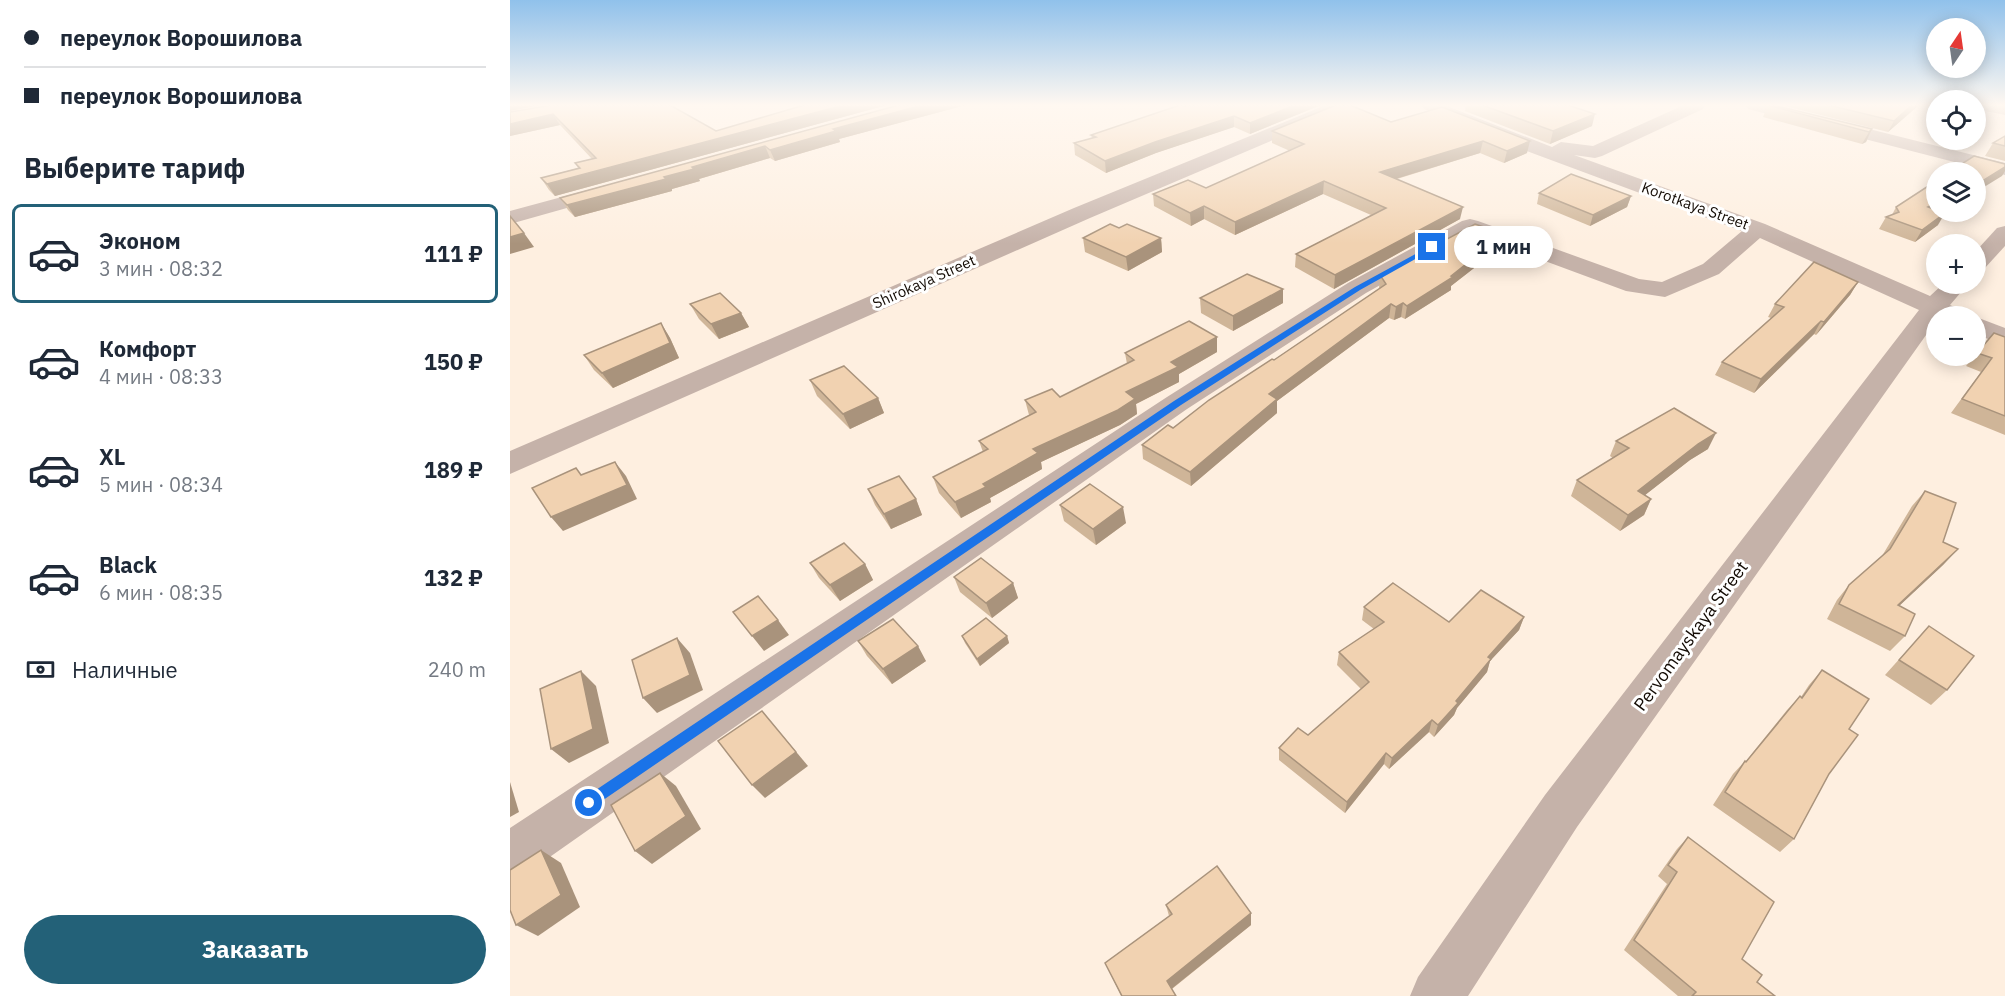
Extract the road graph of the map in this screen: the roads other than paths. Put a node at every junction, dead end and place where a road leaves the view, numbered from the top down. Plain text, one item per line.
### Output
1 (1229, 151) edge
2 (1548, 151) edge
3 (1936, 151) edge
4 (2005, 169) edge
5 (625, 186) edge
6 (510, 218) edge
7 (1757, 229) junction
8 (2005, 233) edge
9 (1986, 253) edge
10 (1949, 302) edge
11 (1986, 329) edge
12 (2005, 338) edge
13 (510, 463) edge
14 (510, 856) edge
15 (1437, 996) edge

1 - 13 street, Shirokaya Street
2 - 7 street, Korotkaya Street
3 - 4 street
5 - 6 street
7 - 10 street, Korotkaya Street
7 - 14 street
8 - 9 street
10 - 15 street, Pervomayskaya Street
11 - 12 street

